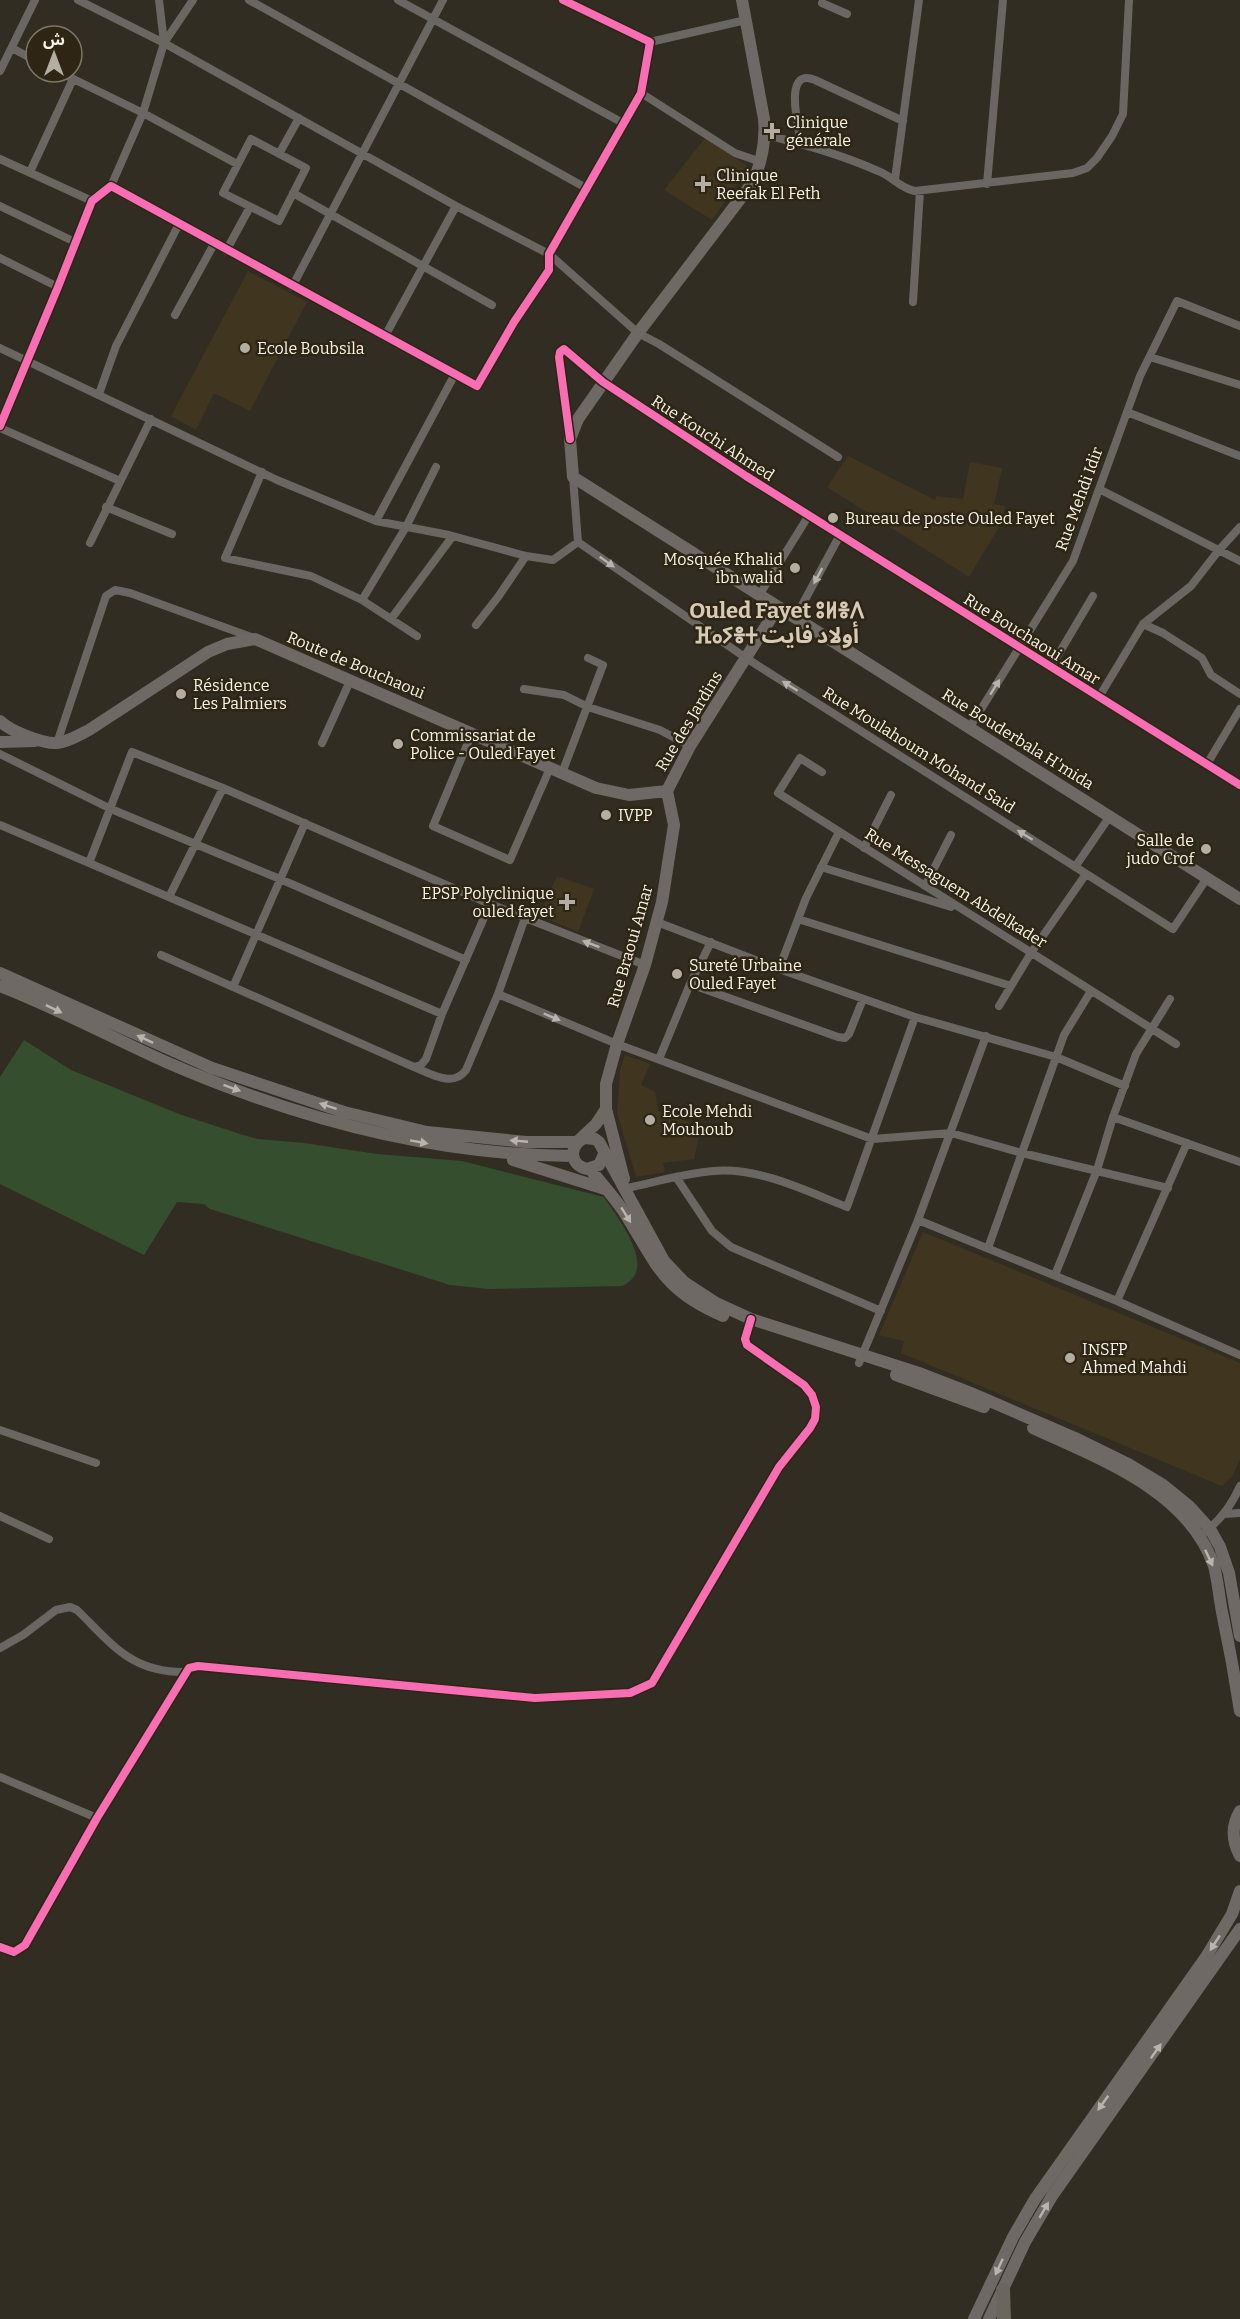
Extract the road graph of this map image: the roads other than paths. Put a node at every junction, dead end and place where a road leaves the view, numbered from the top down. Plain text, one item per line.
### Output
1 (35, 0) edge
2 (159, 0) edge
3 (194, 0) edge
4 (249, 0) edge
5 (398, 0) edge
6 (443, 0) edge
7 (563, 0) edge
8 (742, 0) edge
9 (919, 0) edge
10 (1003, 0) edge
11 (1129, 0) edge
12 (82, 1) edge
13 (823, 1) edge
14 (580, 4) edge
15 (817, 14) dead end
16 (847, 14) dead end
17 (433, 18) junction
18 (746, 20) junction
19 (650, 42) junction
20 (164, 43) junction
21 (12, 48) junction
22 (24, 54) edge
23 (0, 71) edge
24 (71, 84) edge
25 (83, 84) edge
26 (398, 84) junction
27 (641, 93) junction
28 (143, 113) junction
29 (299, 118) junction
30 (903, 121) junction
31 (623, 123) junction
32 (766, 135) junction
33 (801, 143) junction
34 (362, 152) junction
35 (279, 154) junction
36 (0, 159) edge
37 (761, 162) junction
38 (237, 164) junction
39 (30, 172) junction
40 (895, 179) junction
41 (987, 184) junction
42 (111, 186) junction
43 (586, 188) junction
44 (921, 191) junction
45 (293, 193) junction
46 (92, 201) junction
47 (0, 206) edge
48 (456, 206) junction
49 (250, 207) junction
50 (330, 213) junction
51 (179, 224) junction
52 (75, 242) junction
53 (214, 244) junction
54 (226, 251) junction
55 (549, 254) junction
56 (0, 258) edge
57 (422, 265) junction
58 (58, 287) junction
59 (292, 287) junction
60 (913, 302) dead end
61 (492, 305) dead end
62 (175, 315) dead end
63 (1240, 326) edge
64 (638, 333) junction
65 (385, 336) junction
66 (0, 348) edge
67 (1150, 357) junction
68 (28, 360) junction
69 (455, 374) junction
70 (603, 382) junction
71 (1240, 385) edge
72 (99, 394) junction
73 (1127, 412) junction
74 (151, 420) junction
75 (0, 427) edge
76 (570, 439) junction
77 (1240, 456) edge
78 (838, 457) dead end
79 (436, 467) dead end
80 (262, 472) junction
81 (573, 477) junction
82 (120, 482) junction
83 (1099, 489) junction
84 (106, 507) junction
85 (809, 515) junction
86 (376, 521) junction
87 (406, 527) junction
88 (1240, 527) edge
89 (172, 534) dead end
90 (840, 535) junction
91 (452, 537) junction
92 (578, 542) junction
93 (90, 543) dead end
94 (1219, 550) junction
95 (526, 556) junction
96 (1240, 561) edge
97 (760, 594) junction
98 (1093, 596) dead end
99 (362, 600) junction
100 (778, 607) junction
101 (795, 618) junction
102 (391, 619) junction
103 (1143, 624) junction
104 (476, 625) dead end
105 (417, 636) dead end
106 (255, 639) junction
107 (1021, 648) junction
108 (588, 658) dead end
109 (746, 658) junction
110 (1051, 667) junction
111 (350, 681) junction
112 (524, 689) dead end
113 (1240, 694) edge
114 (1099, 696) junction
115 (588, 707) junction
116 (1240, 709) edge
117 (0, 721) edge
118 (970, 727) junction
119 (0, 731) edge
120 (472, 733) junction
121 (0, 742) edge
122 (51, 742) junction
123 (322, 743) dead end
124 (690, 746) junction
125 (0, 754) edge
126 (1207, 764) junction
127 (550, 768) junction
128 (822, 772) dead end
129 (562, 773) junction
130 (1240, 785) edge
131 (223, 788) junction
132 (666, 790) junction
133 (891, 795) dead end
134 (111, 809) junction
135 (1110, 816) junction
136 (305, 823) junction
137 (0, 825) edge
138 (839, 832) junction
139 (951, 836) dead end
140 (196, 844) junction
141 (864, 848) junction
142 (89, 863) junction
143 (821, 867) junction
144 (1075, 867) junction
145 (1086, 874) junction
146 (1207, 878) junction
147 (280, 879) junction
148 (925, 886) junction
149 (169, 897) junction
150 (1240, 899) edge
151 (490, 904) junction
152 (963, 910) junction
153 (525, 918) junction
154 (798, 919) junction
155 (657, 922) junction
156 (256, 934) junction
157 (711, 942) junction
158 (1031, 953) junction
159 (161, 955) dead end
160 (466, 960) junction
161 (645, 965) junction
162 (779, 969) junction
163 (0, 973) edge
164 (690, 984) junction
165 (0, 986) edge
166 (1011, 986) junction
167 (233, 987) junction
168 (1091, 991) junction
169 (498, 994) junction
170 (863, 999) junction
171 (1170, 999) dead end
172 (999, 1006) dead end
173 (442, 1014) junction
174 (915, 1017) junction
175 (1150, 1028) junction
176 (986, 1036) junction
177 (617, 1044) junction
178 (1176, 1044) dead end
179 (1056, 1058) junction
180 (659, 1059) junction
181 (414, 1067) junction
182 (1125, 1086) junction
183 (606, 1109) junction
184 (1113, 1117) junction
185 (951, 1133) junction
186 (872, 1139) junction
187 (578, 1142) junction
188 (1187, 1143) junction
189 (474, 1151) junction
190 (1022, 1153) junction
191 (604, 1154) junction
192 (572, 1156) junction
193 (1240, 1162) edge
194 (590, 1169) junction
195 (1097, 1170) junction
196 (676, 1177) junction
197 (627, 1188) junction
198 (1168, 1188) junction
199 (610, 1191) junction
200 (636, 1210) junction
201 (918, 1220) junction
202 (988, 1248) junction
203 (1055, 1275) junction
204 (1117, 1301) junction
205 (881, 1311) junction
206 (750, 1322) junction
207 (1240, 1355) edge
208 (860, 1359) junction
209 (0, 1430) edge
210 (96, 1463) dead end
211 (1240, 1485) edge
212 (1240, 1513) edge
213 (1224, 1514) junction
214 (0, 1516) edge
215 (1204, 1533) junction
216 (49, 1539) dead end
217 (1240, 1636) edge
218 (0, 1648) edge
219 (186, 1672) junction
220 (1240, 1711) edge
221 (0, 1777) edge
222 (1240, 1811) edge
223 (97, 1818) junction
224 (1240, 1856) edge
225 (1240, 1891) edge
226 (1240, 1929) edge
227 (0, 1947) edge
228 (1003, 2290) junction
229 (974, 2319) edge
230 (989, 2319) edge
231 (1004, 2319) edge

1 - 21 street
2 - 20 street
3 - 20 street
4 - 26 street
5 - 17 street
6 - 17 street
7 - 14 street
8 - 18 main road
9 - 30 street
10 - 41 street
11 - 41 street
12 - 20 street
13 - 15 street
13 - 16 street
14 - 19 street
17 - 26 street
17 - 31 street
18 - 19 street
18 - 32 main road
19 - 27 street
20 - 28 street
20 - 29 street
21 - 22 street
21 - 23 street
24 - 39 street
25 - 28 street
26 - 34 street
26 - 43 street
27 - 31 street
27 - 37 street
28 - 38 street
28 - 42 street
29 - 34 street
29 - 35 street
30 - 33 street
30 - 40 street
31 - 43 street
32 - 33 street
32 - 37 main road
33 - 40 street
34 - 48 street
34 - 50 street
35 - 38 street
35 - 45 street
36 - 39 street
37 - 64 main road
38 - 49 street
39 - 46 street
40 - 44 street
41 - 44 street
42 - 46 street
42 - 51 street
43 - 55 street
44 - 60 street
45 - 49 street
45 - 50 street
46 - 52 street
47 - 52 street
48 - 55 street
48 - 57 street
49 - 54 street
50 - 57 street
50 - 59 street
51 - 53 street
51 - 72 street
52 - 58 street
53 - 54 street
53 - 62 street
54 - 59 street
55 - 64 street
55 - 69 street
56 - 58 street
57 - 61 street
57 - 65 street
58 - 68 street
59 - 65 street
63 - 67 street, Rue Mehdi Idir
64 - 70 main road
64 - 78 street
65 - 69 street
66 - 68 street
67 - 71 street
67 - 73 street, Rue Mehdi Idir
68 - 72 street
68 - 75 street
69 - 86 street
70 - 76 main road
70 - 76 street, Rue Kouchi Ahmed
70 - 85 street, Rue Kouchi Ahmed
72 - 74 street
73 - 77 street
73 - 83 street, Rue Mehdi Idir
74 - 80 street
74 - 82 street
75 - 82 street
76 - 81 main road
79 - 87 street
80 - 86 street
80 - 99 street
81 - 92 street
81 - 97 main road, Rue Bouderbala H'mida
82 - 84 street
83 - 94 street
83 - 107 street, Rue Mehdi Idir
84 - 89 street
84 - 93 street
85 - 90 street, Rue Bouchaoui Amar
85 - 97 street
86 - 87 street
87 - 91 street
87 - 99 street
88 - 94 street
90 -> 101 street
90 - 107 street, Rue Bouchaoui Amar
91 - 95 street
91 - 102 street
92 - 95 street
92 -> 109 street, Rue Moulahoum Mohand Said
94 - 96 street
94 - 103 street
95 - 104 street
97 - 100 main road, Rue Bouderbala H'mida
98 - 110 street
99 - 102 street
100 - 101 main road, Rue Bouderbala H'mida
100 - 109 main road, Rue des Jardins
101 - 118 main road, Rue Bouderbala H'mida
102 - 105 street
103 - 113 street
103 - 114 street
106 - 111 main road, Route de Bouchaoui
106 - 122 main road
106 - 122 street
107 - 110 street, Rue Bouchaoui Amar
118 -> 107 street, Rue Mehdi Idir
108 - 115 street
109 - 124 main road, Rue des Jardins
144 -> 109 street, Rue Moulahoum Mohand Said
110 - 114 street, Rue Bouchaoui Amar
111 - 120 main road, Route de Bouchaoui
111 - 123 street
112 - 115 street
114 - 126 street, Rue Bouchaoui Amar
115 - 124 street
115 - 129 street
116 - 126 street
117 - 119 main road
117 - 122 main road
118 - 135 main road, Rue Bouderbala H'mida
120 - 127 main road, Route de Bouchaoui
120 - 127 street
121 - 122 main road
124 - 132 main road, Rue des Jardins
125 - 134 street
126 - 130 street, Rue Bouchaoui Amar
127 - 129 main road, Route de Bouchaoui
128 - 138 street, Rue Messaguem Abdelkader
129 - 132 main road, Route de Bouchaoui
131 - 134 street
131 - 136 street
131 - 140 street
132 - 155 main road, Rue Braoui Amar
133 - 141 street
134 - 140 street
134 - 142 street
135 - 144 street
135 - 146 main road, Rue Bouderbala H'mida
136 - 147 street
136 - 151 street
137 - 142 street
138 - 141 street, Rue Messaguem Abdelkader
138 - 143 street
139 - 148 street
140 - 147 street
140 - 149 street
141 - 148 street, Rue Messaguem Abdelkader
142 - 149 street
143 - 152 street
143 - 154 street
144 - 145 street, Rue Moulahoum Mohand Said
145 - 146 street, Rue Moulahoum Mohand Said
145 - 158 street
146 - 150 main road, Rue Bouderbala H'mida
147 - 156 street
147 - 160 street
148 - 152 street, Rue Messaguem Abdelkader
149 - 156 street
151 - 153 street
151 - 160 street
152 - 158 street, Rue Messaguem Abdelkader
161 -> 153 street
153 - 169 street
154 - 162 street
154 - 166 street
155 - 157 street
155 - 161 main road, Rue Braoui Amar
156 - 167 street
156 - 173 street
157 - 162 street
157 - 164 street
158 - 166 street
158 - 168 street, Rue Messaguem Abdelkader
159 - 167 street
160 - 173 street
161 - 177 main road, Rue Braoui Amar
162 - 170 street
187 -> 163 main road
164 - 170 street
164 - 180 street
165 -> 189 main road
166 - 172 street
167 - 181 street
168 - 175 street, Rue Messaguem Abdelkader
168 - 179 street
169 -> 177 street
169 - 181 street
170 - 174 street
171 - 175 street
173 - 181 street
174 - 176 street
174 - 186 street
175 - 178 street, Rue Messaguem Abdelkader
175 - 182 street
176 - 179 street
176 - 185 street
177 - 180 street
177 - 183 main road, Rue Braoui Amar
179 - 182 street
179 - 190 street
180 - 186 street
182 - 184 street
183 - 187 main road
183 - 191 main road, Rue Braoui Amar
183 - 197 main road
184 - 188 street
184 - 195 street
185 - 186 street
185 - 190 street
185 - 201 street
186 - 196 street
187 - 191 main road
187 - 192 main road
188 - 193 street
188 - 198 street
189 - 192 main road
189 - 199 main road
190 - 195 street
190 - 202 street
191 - 194 main road
191 - 200 main road
192 - 194 main road
194 - 199 main road
195 - 198 street
195 - 203 street
196 - 197 street
196 - 205 street
197 - 200 main road
198 - 204 street
199 -> 206 main road
200 - 206 main road
201 - 202 street
201 - 205 street
202 - 203 street
203 - 204 street
204 - 207 street
205 - 208 street
206 - 208 main road
206 - 219 street
208 - 215 main road
209 - 210 street
211 - 213 street
212 - 213 street
213 - 215 street
214 - 216 street
215 - 217 main road
215 -> 220 main road
218 - 219 street
219 - 223 street
221 - 223 street
222 - 224 main road
223 - 227 street
225 -> 229 main road
228 -> 226 main road
228 - 230 main road
228 - 231 highway

